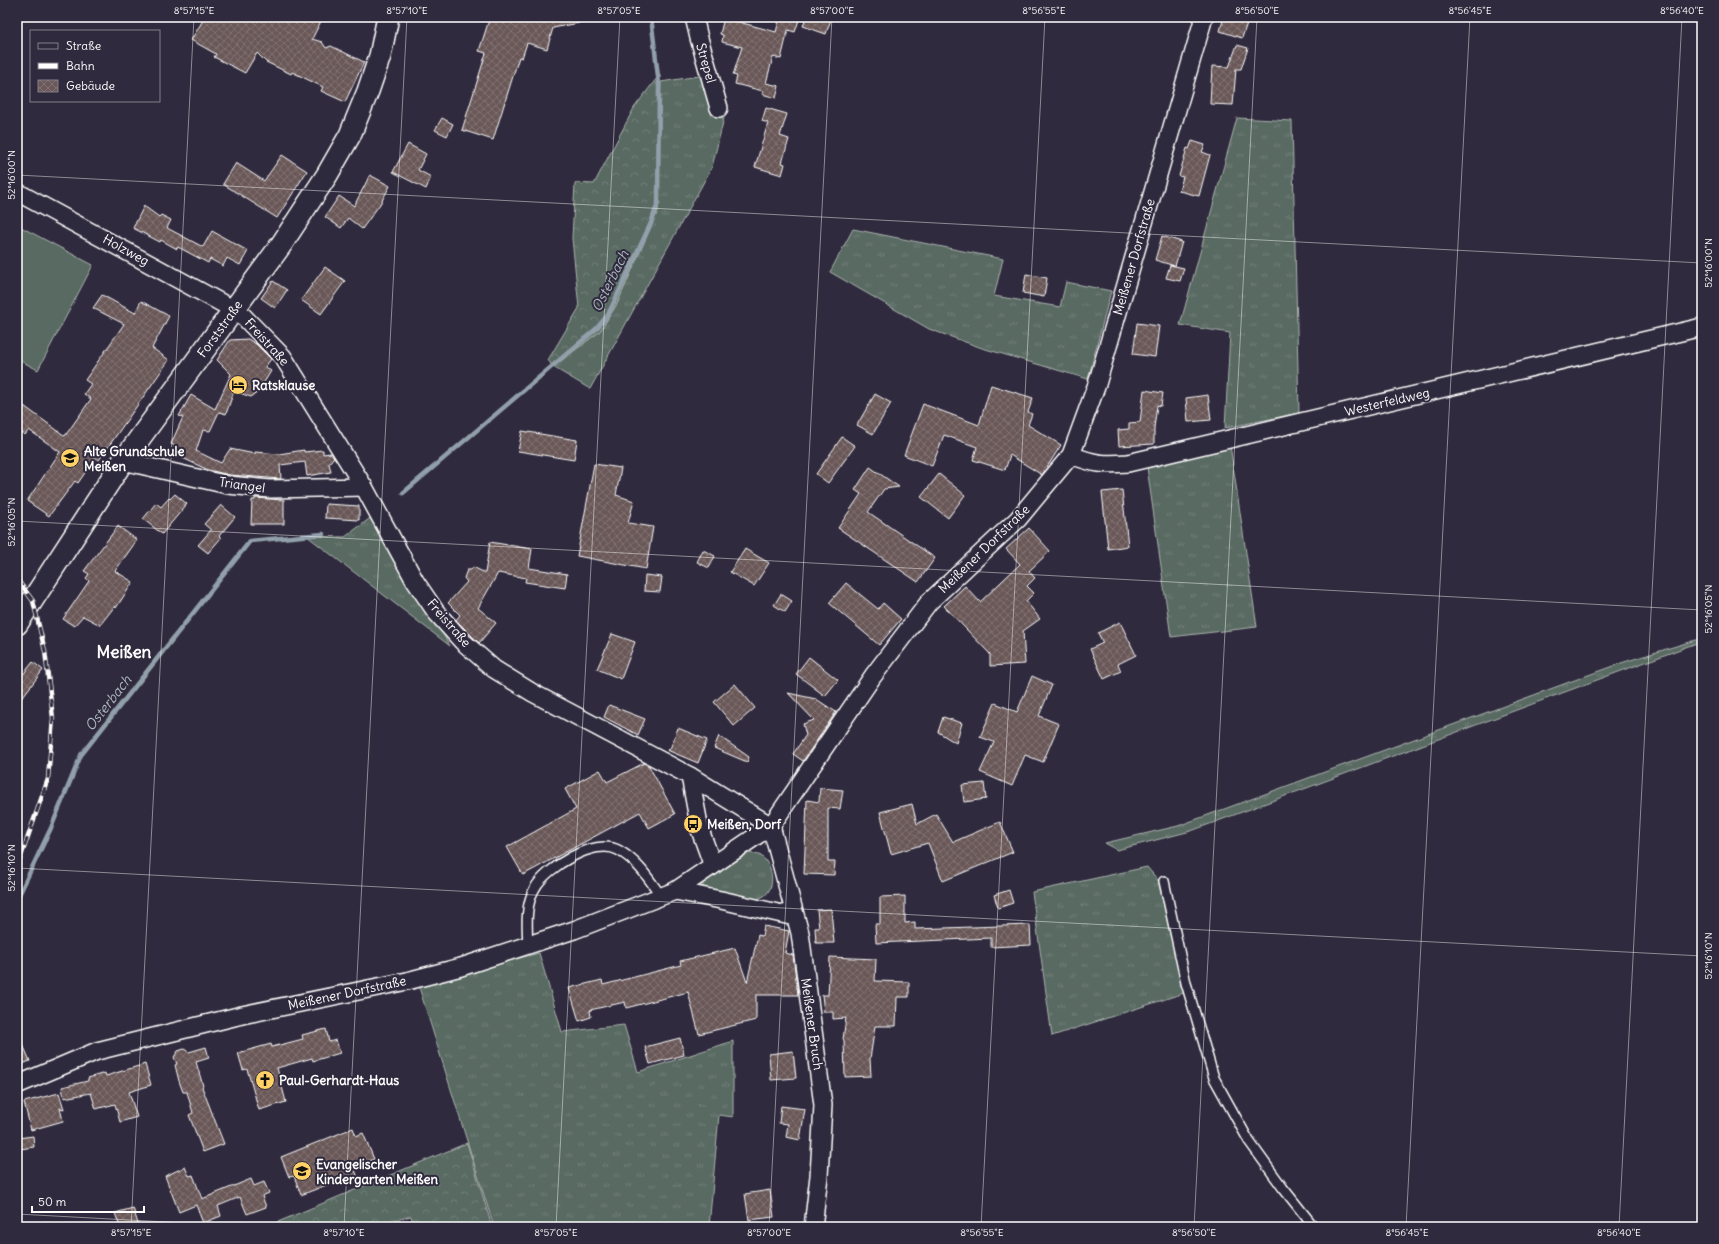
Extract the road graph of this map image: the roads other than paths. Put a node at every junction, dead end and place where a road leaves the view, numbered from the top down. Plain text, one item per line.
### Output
1 (388, 17) edge
2 (694, 17) edge
3 (1204, 17) edge
4 (719, 108) dead end
5 (17, 192) edge
6 (234, 310) junction
7 (1702, 327) edge
8 (1071, 455) junction
9 (123, 461) junction
10 (364, 487) junction
11 (20, 614) edge
12 (690, 776) junction
13 (771, 826) junction
14 (713, 866) junction
15 (1164, 881) dead end
16 (668, 894) junction
17 (795, 917) junction
18 (528, 945) junction
19 (17, 1085) edge
20 (813, 1227) edge
21 (1314, 1227) edge

1 - 6 street, Forststraße
2 - 4 street, Strepel
3 - 8 street, Meißener Dorfstraße
5 - 6 street, Holzweg
6 - 9 street, Forststraße
6 - 10 street, Freistraße
7 - 8 street, Westerfeldweg
8 - 13 street, Meißener Dorfstraße
9 - 10 street, Triangel
9 - 11 street, Forststraße
10 - 12 street, Freistraße
12 - 13 street, Freistraße
12 - 14 street
13 - 14 street, Meißener Dorfstraße
13 - 17 street, Meißener Bruch
14 - 16 street, Meißener Dorfstraße
15 - 21 lane
16 - 17 street
16 - 18 street, Meißener Dorfstraße
16 - 18 lane
17 - 20 street, Meißener Bruch
18 - 19 street, Meißener Dorfstraße

